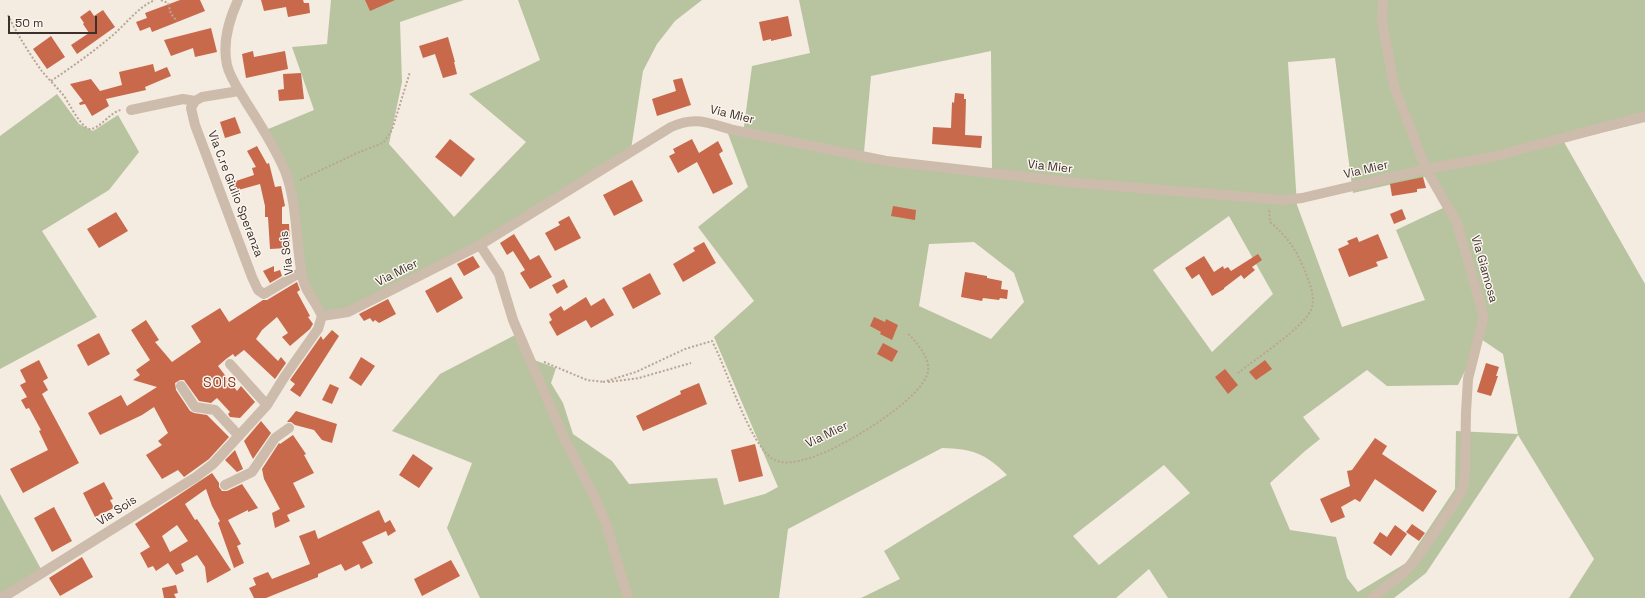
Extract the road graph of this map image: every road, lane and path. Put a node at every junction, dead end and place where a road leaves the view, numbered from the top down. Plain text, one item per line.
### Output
1 (155, 0) edge
2 (161, 0) edge
3 (238, 0) edge
4 (1383, 0) edge
5 (8, 15) dead end
6 (177, 21) dead end
7 (410, 72) dead end
8 (51, 81) junction
9 (239, 91) junction
10 (195, 101) junction
11 (130, 110) joint
12 (1645, 116) edge
13 (1426, 169) junction
14 (289, 184) junction
15 (1268, 199) junction
16 (480, 245) junction
17 (301, 272) junction
18 (322, 316) junction
19 (906, 333) dead end
20 (528, 356) junction
21 (691, 363) dead end
22 (230, 364) dead end
23 (1238, 373) dead end
24 (603, 382) junction
25 (181, 386) dead end
26 (267, 405) junction
27 (289, 428) dead end
28 (239, 436) junction
29 (225, 485) dead end
30 (2, 598) edge
31 (628, 598) edge
32 (1372, 598) edge

1 - 8 path
2 - 6 path
3 - 9 street, Via Sois
4 - 13 street, Via Giamosa
5 - 8 path
7 - 14 path
8 - 11 path
9 - 10 street
9 - 14 street, Via Sois
10 - 11 street
10 - 17 street, Via C.re Giulio Speranza
12 - 13 street, Via Mier
13 - 15 street, Via Mier
13 - 32 street, Via Giamosa
14 - 17 street, Via Sois
15 - 16 street, Via Mier
15 - 23 path
16 - 18 street, Via Mier
16 - 20 street
17 - 18 street, Via Sois
18 - 26 street, Via Sois
19 - 24 path, Via Mier
20 - 24 path, Via Mier
20 - 31 street
21 - 24 path, Via Mier
22 - 26 street
25 - 28 street
26 - 28 street, Via Sois
27 - 29 street
28 - 30 street, Via Sois

